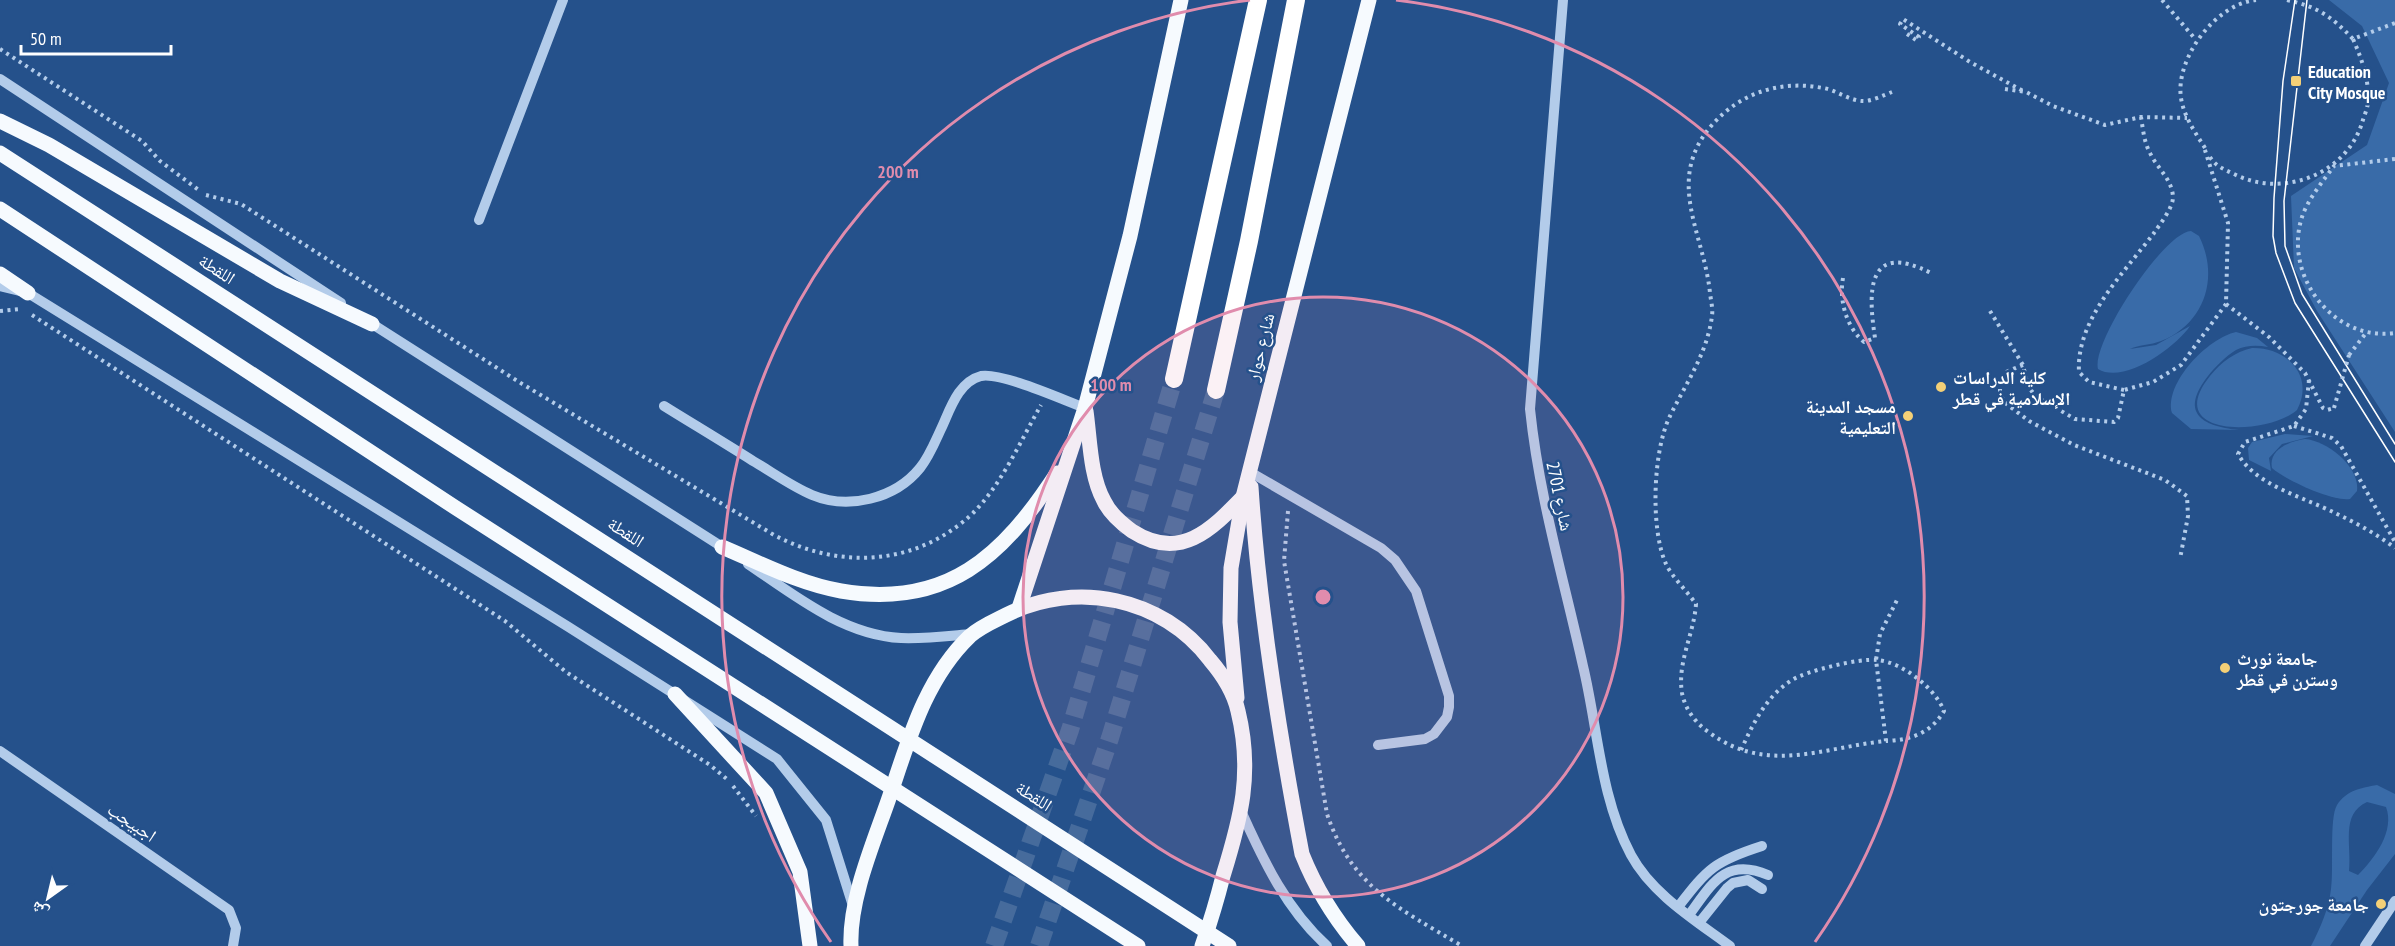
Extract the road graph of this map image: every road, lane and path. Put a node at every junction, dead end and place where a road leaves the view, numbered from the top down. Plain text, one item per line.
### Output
1 (563, 0) edge
2 (1181, 0) edge
3 (1258, 0) edge
4 (1296, 0) edge
5 (1369, 0) edge
6 (1563, 0) edge
7 (2162, 0) edge
8 (2250, 0) edge
9 (2256, 0) edge
10 (2287, 0) edge
11 (2395, 23) edge
12 (1907, 34) dead end
13 (2353, 39) junction
14 (2196, 40) junction
15 (0, 49) edge
16 (0, 79) edge
17 (2005, 89) dead end
18 (1892, 92) dead end
19 (2026, 92) junction
20 (2141, 117) junction
21 (2187, 118) junction
22 (0, 121) edge
23 (2204, 147) junction
24 (0, 153) edge
25 (2395, 159) edge
26 (2334, 166) junction
27 (0, 208) edge
28 (479, 220) dead end
29 (1931, 273) dead end
30 (0, 274) edge
31 (1843, 278) dead end
32 (0, 286) edge
33 (28, 293) junction
34 (2226, 304) junction
35 (0, 311) edge
36 (1990, 311) dead end
37 (372, 324) junction
38 (2367, 333) junction
39 (2395, 333) edge
40 (2023, 365) junction
41 (1173, 380) tunnel mouth
42 (2309, 380) junction
43 (1216, 390) tunnel mouth
44 (2124, 390) junction
45 (1048, 394) junction
46 (664, 406) dead end
47 (1085, 408) junction
48 (2294, 426) junction
49 (1068, 455) junction
50 (1250, 472) junction
51 (1290, 495) junction
52 (1243, 497) junction
53 (2395, 542) edge
54 (722, 547) junction
55 (2395, 548) edge
56 (2180, 559) dead end
57 (1898, 598) dead end
58 (1019, 608) junction
59 (971, 634) junction
60 (1876, 660) junction
61 (675, 694) junction
62 (1238, 710) junction
63 (909, 737) junction
64 (1886, 741) junction
65 (1378, 745) dead end
66 (1741, 750) junction
67 (0, 751) edge
68 (893, 787) junction
69 (1242, 813) junction
70 (763, 826) dead end
71 (1762, 846) dead end
72 (1768, 875) dead end
73 (1762, 889) dead end
74 (2395, 901) edge
75 (1678, 907) junction
76 (854, 912) junction
77 (1689, 915) junction
78 (1699, 922) junction
79 (1207, 931) junction
80 (233, 946) edge
81 (810, 946) edge
82 (851, 946) edge
83 (1138, 946) edge
84 (1202, 946) edge
85 (1229, 946) edge
86 (1327, 946) edge
87 (1358, 946) edge
88 (1462, 946) edge
89 (1730, 946) edge
90 (2365, 946) edge

1 - 28 street
2 - 47 main road
3 - 41 highway
4 - 43 highway, شارع حوار
5 - 50 main road, شارع حوار
6 - 75 street, شارع 2701
7 - 14 path
8 - 9 path
8 - 14 path
10 - 13 path
11 - 13 path
12 - 19 path
13 - 26 path
14 - 21 path
15 - 45 path
16 - 37 street
17 - 19 path
18 - 66 path
19 - 20 path
20 - 21 path
20 - 44 path
21 - 23 path
22 - 37 main road
23 - 26 path
23 - 34 path
24 - 63 main road, اللقطة
25 - 26 path
26 - 38 path
27 - 68 main road
29 - 31 path
30 - 33 main road
32 - 33 street
33 - 61 street
34 - 42 path
34 - 44 path
35 - 70 path
36 - 40 path
37 - 54 street
38 - 39 path
38 - 42 path, bridge
40 - 44 path
40 - 56 path
42 - 48 path
45 - 46 street
45 - 47 street
47 - 49 main road
47 - 52 main road
48 - 53 path
48 - 55 path
49 - 54 main road
49 - 58 main road
50 - 51 street
50 - 52 main road, شارع حوار
50 - 87 main road
51 - 65 street
51 - 88 path
52 - 62 main road, شارع حوار
54 - 59 street
57 - 60 path
58 - 59 main road
58 - 62 main road
59 - 63 main road
60 - 64 path
60 - 64 path
60 - 66 path
61 - 76 street
61 - 81 main road
62 - 69 main road
63 - 68 main road
63 - 79 main road, اللقطة
64 - 66 path
67 - 80 street, اجبيجب
68 - 76 main road
68 - 83 main road
69 - 79 main road
69 - 86 street
71 - 75 street
72 - 77 street
73 - 78 street
74 - 90 street
75 - 77 street, شارع 2701
76 - 82 main road
77 - 78 street, شارع 2701
78 - 89 street, شارع 2701
79 - 84 main road
79 - 85 main road, اللقطة

